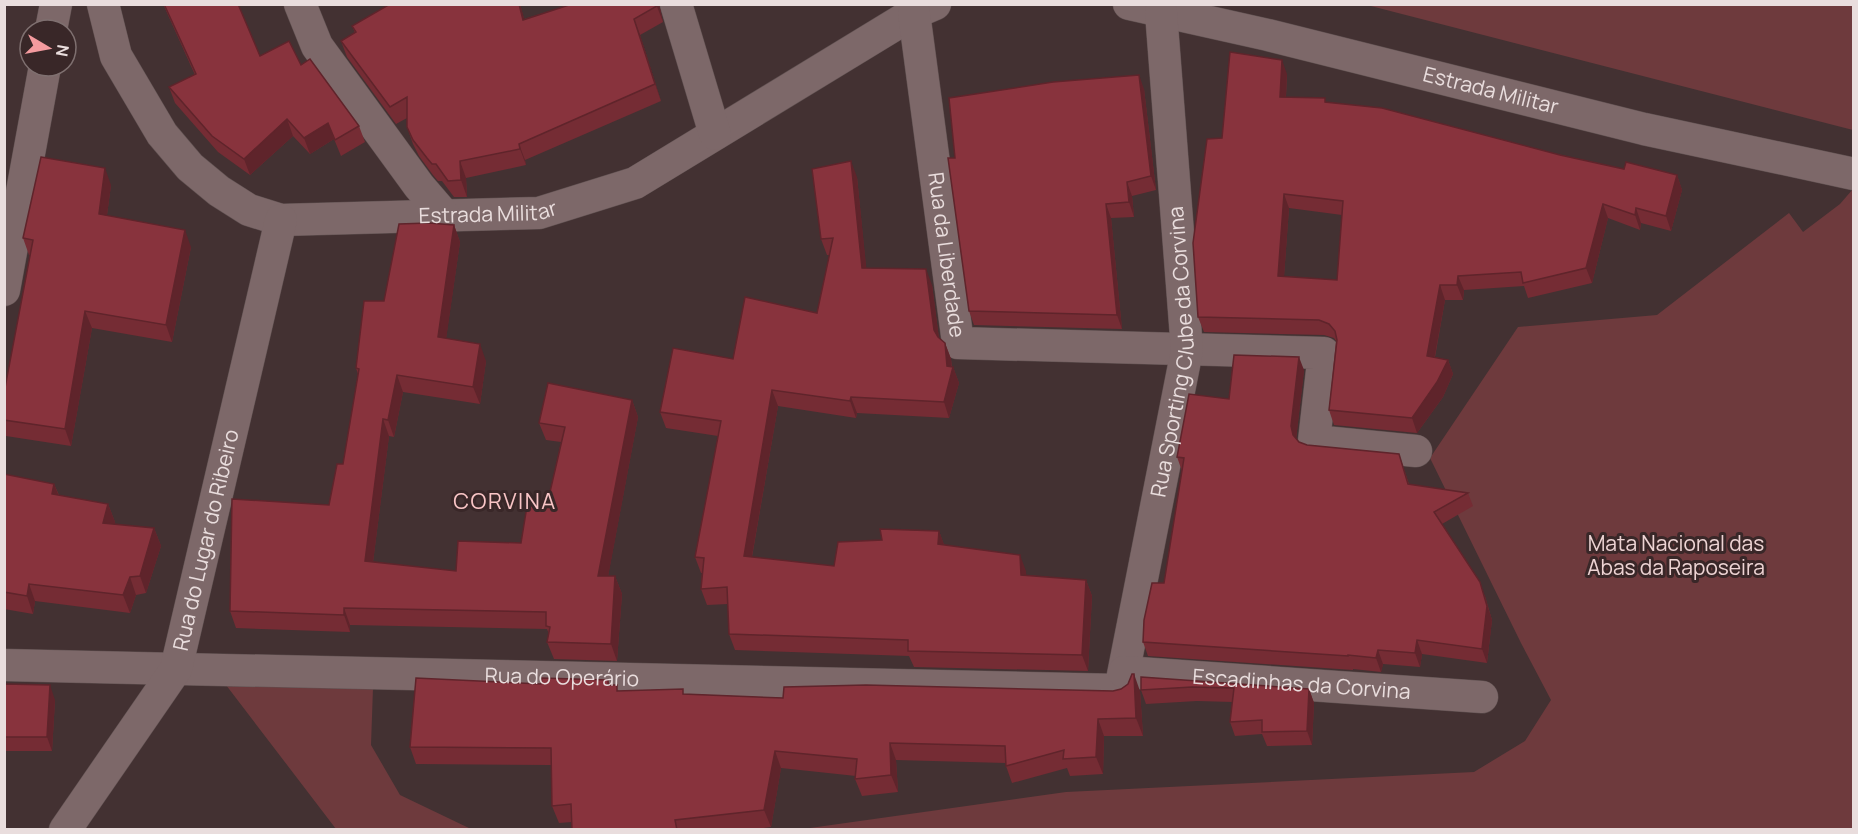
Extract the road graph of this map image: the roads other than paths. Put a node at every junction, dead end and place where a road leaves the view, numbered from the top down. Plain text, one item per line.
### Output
1 (103, 4) edge
2 (300, 4) edge
3 (676, 4) edge
4 (1130, 4) edge
5 (924, 9) edge
6 (1161, 12) junction
7 (43, 78) edge
8 (715, 134) junction
9 (1854, 174) edge
10 (444, 215) junction
11 (281, 220) junction
12 (4, 290) edge
13 (1187, 350) junction
14 (1416, 451) dead end
15 (4, 665) edge
16 (176, 669) junction
17 (1122, 681) junction
18 (1482, 697) dead end
19 (65, 830) edge

1 - 11 street, Estrada Militar
2 - 10 street
3 - 8 street
4 - 6 street, Estrada Militar
5 - 8 street, Estrada Militar
5 - 13 street, Rua da Liberdade
6 - 9 street, Estrada Militar
6 - 13 street, Rua Sporting Clube da Corvina
7 - 12 street
8 - 10 street, Estrada Militar
10 - 11 street, Estrada Militar
11 - 16 street, Rua do Lugar do Ribeiro
13 - 14 street
13 - 17 street, Rua Sporting Clube da Corvina
15 - 16 street, Rua do Operário
16 - 17 street, Rua do Operário
16 - 19 street, Rua do Lugar do Ribeiro
17 - 18 street, Escadinhas da Corvina

